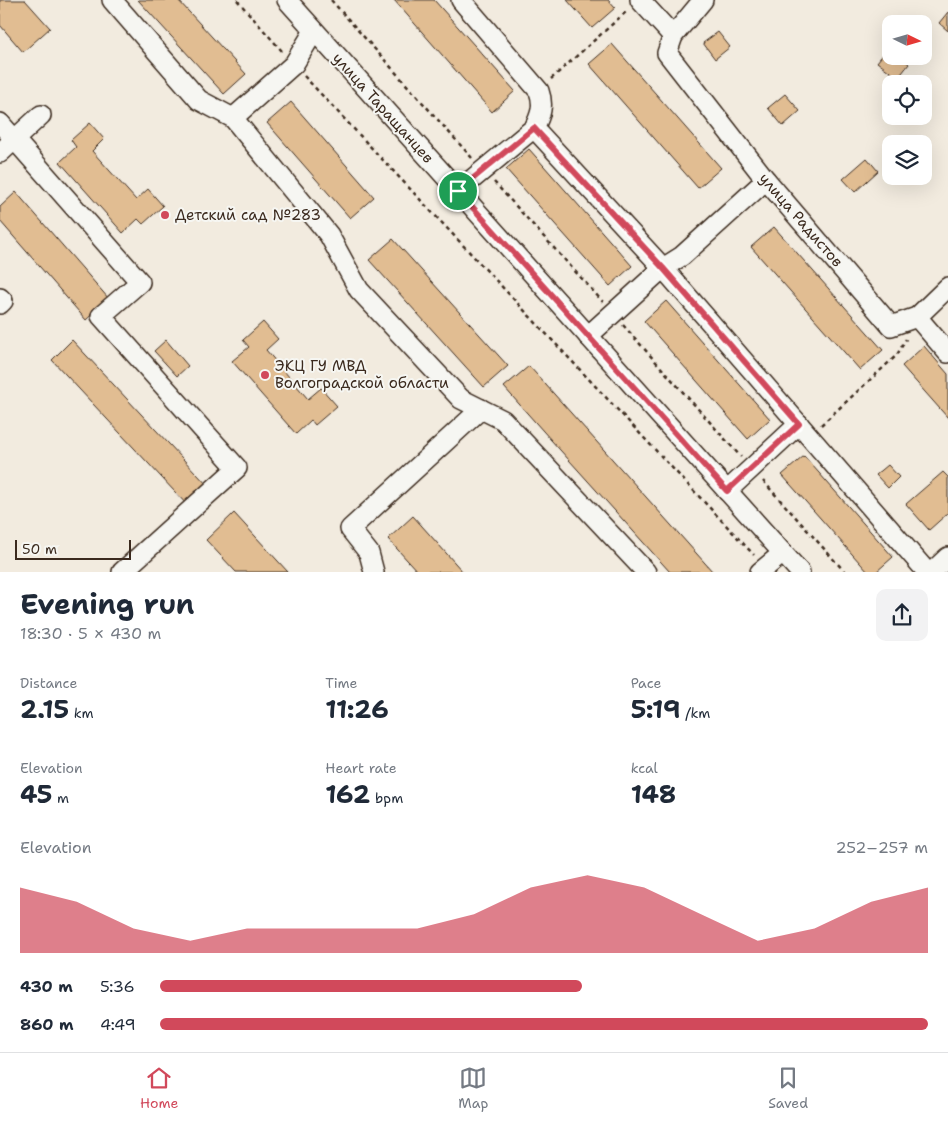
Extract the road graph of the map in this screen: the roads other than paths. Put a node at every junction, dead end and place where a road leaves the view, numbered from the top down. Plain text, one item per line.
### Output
1 (112, 0) edge
2 (287, 0) edge
3 (461, 0) edge
4 (703, 0) edge
5 (636, 3) edge
6 (314, 31) junction
7 (670, 44) junction
8 (42, 115) dead end
9 (233, 118) junction
10 (0, 123) edge
11 (534, 128) junction
12 (14, 139) junction
13 (0, 153) edge
14 (766, 180) junction
15 (458, 191) junction
16 (663, 268) junction
17 (948, 287) edge
18 (0, 298) edge
19 (0, 304) edge
20 (917, 317) junction
21 (588, 336) junction
22 (948, 352) edge
23 (481, 409) junction
24 (804, 430) junction
25 (727, 491) junction
26 (783, 553) junction
27 (948, 558) edge
28 (763, 570) edge
29 (122, 572) edge
30 (374, 572) edge
31 (646, 572) edge
32 (800, 572) edge
33 (927, 572) edge
34 (932, 572) edge

1 - 9 street
2 - 6 street, улица Таращанцев
3 - 11 street
4 - 7 street
5 - 7 street, улица Радистов
6 - 9 street
6 - 15 street, улица Таращанцев
7 - 14 street, улица Радистов
8 - 12 street
9 - 23 street
10 - 12 street
11 - 15 street
11 - 16 street
12 - 13 street
12 - 29 street
14 - 16 street
14 - 20 street, улица Радистов
15 - 21 street, улица Таращанцев
16 - 21 street
16 - 24 street
17 - 20 street
18 - 19 street
20 - 22 street
21 - 25 street, улица Таращанцев
23 - 30 street
23 - 31 street
24 - 25 street
24 - 33 street
25 - 26 street, улица Таращанцев
26 - 28 street
26 - 32 street, улица Таращанцев
27 - 34 street

